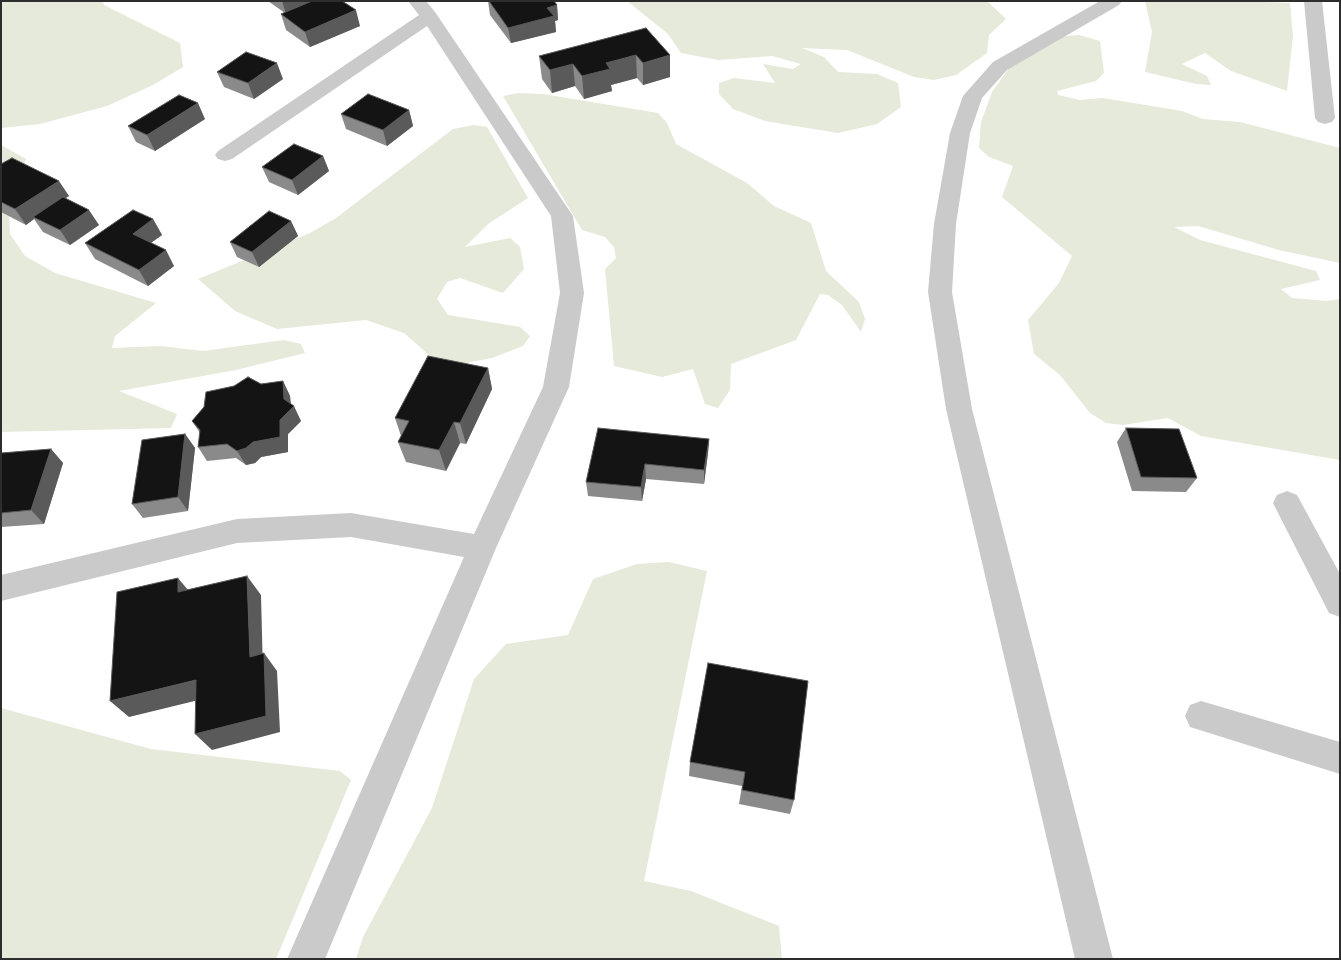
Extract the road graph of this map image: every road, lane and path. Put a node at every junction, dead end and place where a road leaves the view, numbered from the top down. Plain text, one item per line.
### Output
1 (1113, 1) edge
2 (1313, 1) edge
3 (423, 8) edge
4 (1325, 118) dead end
5 (224, 155) dead end
6 (1287, 503) dead end
7 (482, 548) junction
8 (1, 588) edge
9 (1340, 604) edge
10 (1202, 716) dead end
11 (1340, 758) edge
12 (306, 959) edge
13 (1094, 959) edge

1 - 13 street
2 - 4 street
3 - 5 street
3 - 7 street
6 - 9 street
7 - 8 street
7 - 12 street
10 - 11 street

